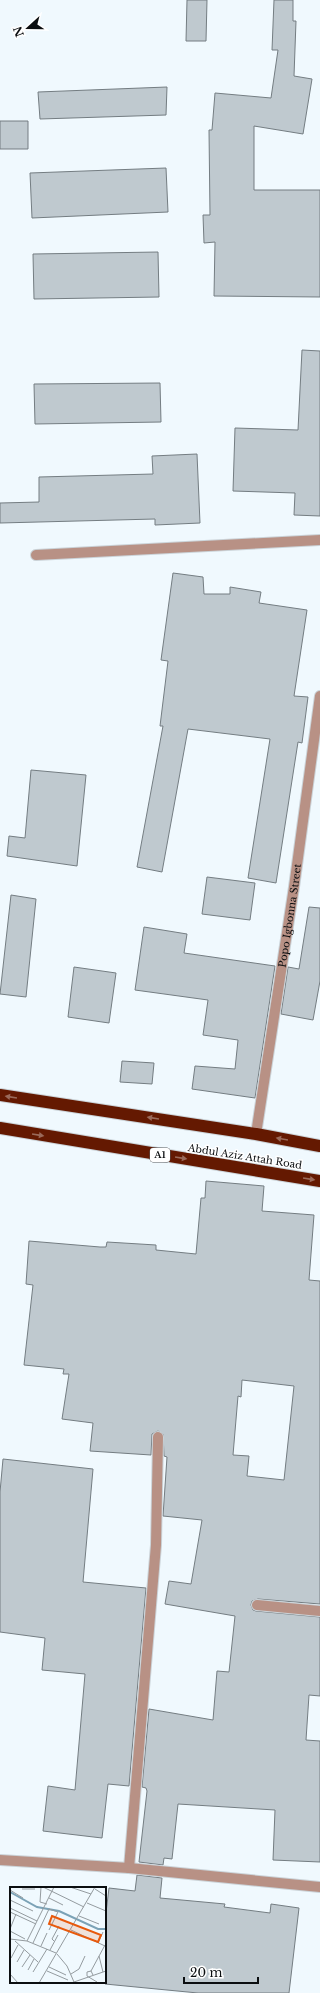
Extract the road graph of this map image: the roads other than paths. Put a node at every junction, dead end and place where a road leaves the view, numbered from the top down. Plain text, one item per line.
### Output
1 (320, 540) edge
2 (36, 555) dead end
3 (320, 696) edge
4 (0, 1095) edge
5 (0, 1128) edge
6 (256, 1134) junction
7 (320, 1146) edge
8 (320, 1181) edge
9 (158, 1438) dead end
10 (257, 1606) dead end
11 (320, 1611) edge
12 (0, 1860) edge
13 (129, 1868) junction
14 (320, 1887) edge

1 - 2 street
3 - 6 street, Popo Igbonna Street
6 -> 4 highway
5 -> 8 highway, Abdul Aziz Attah Road / A1
7 -> 6 highway
9 - 13 street
10 - 11 street
12 - 13 street
13 - 14 street

